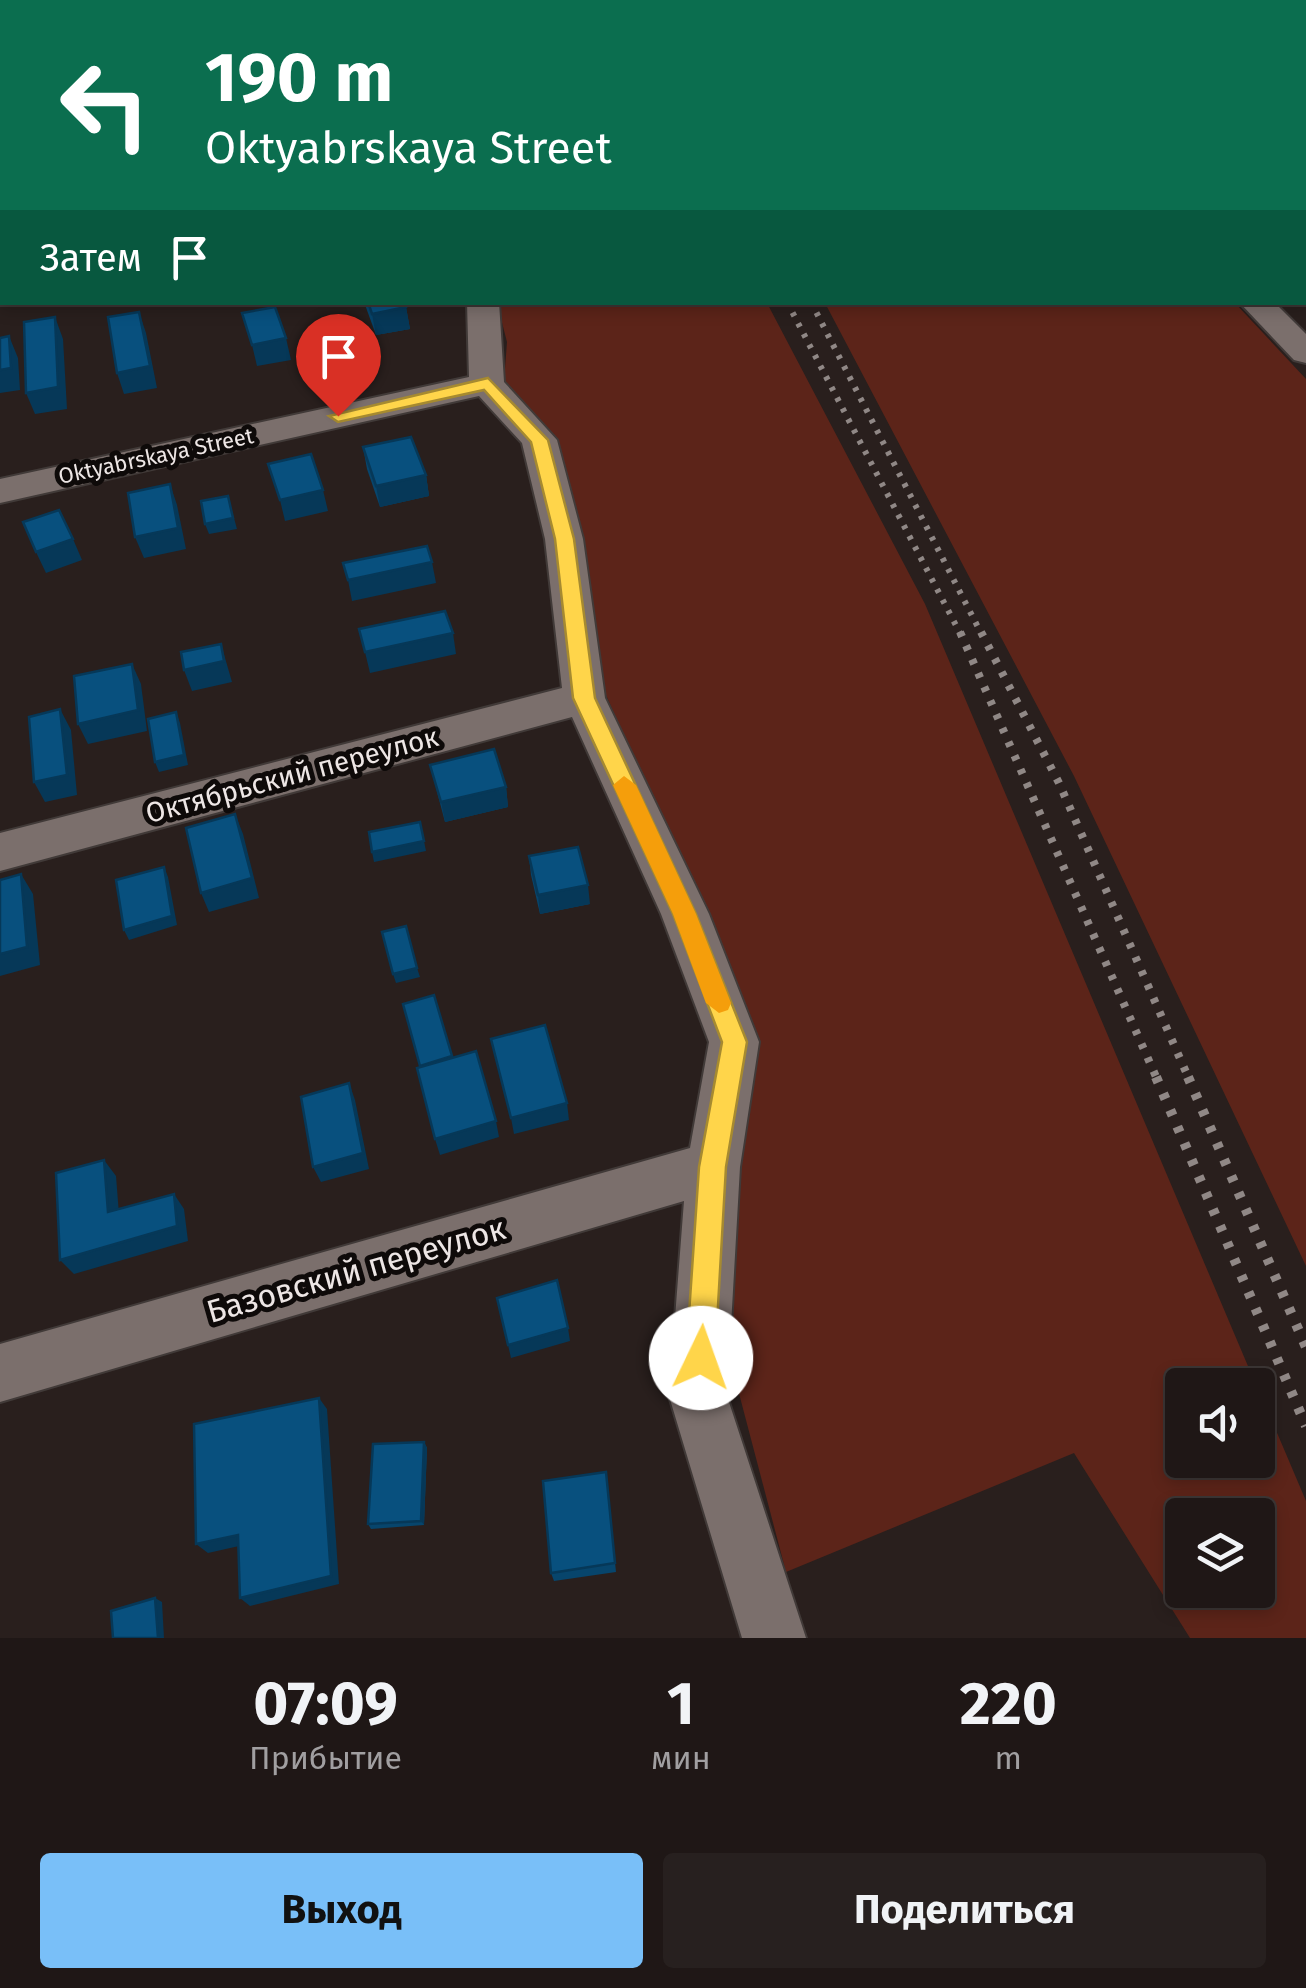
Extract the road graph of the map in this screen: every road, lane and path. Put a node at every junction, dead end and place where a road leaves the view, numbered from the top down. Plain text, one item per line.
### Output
1 (483, 305) edge
2 (1258, 305) edge
3 (1306, 353) edge
4 (488, 384) junction
5 (0, 491) edge
6 (584, 698) junction
7 (0, 852) edge
8 (713, 1167) junction
9 (0, 1373) edge
10 (774, 1638) edge

1 - 4 street
2 - 3 street
4 - 5 street, Oktyabrskaya Street
4 - 6 street
6 - 7 street, Октябрьский переулок
6 - 8 street
8 - 9 street, Базовский переулок
8 - 10 street

